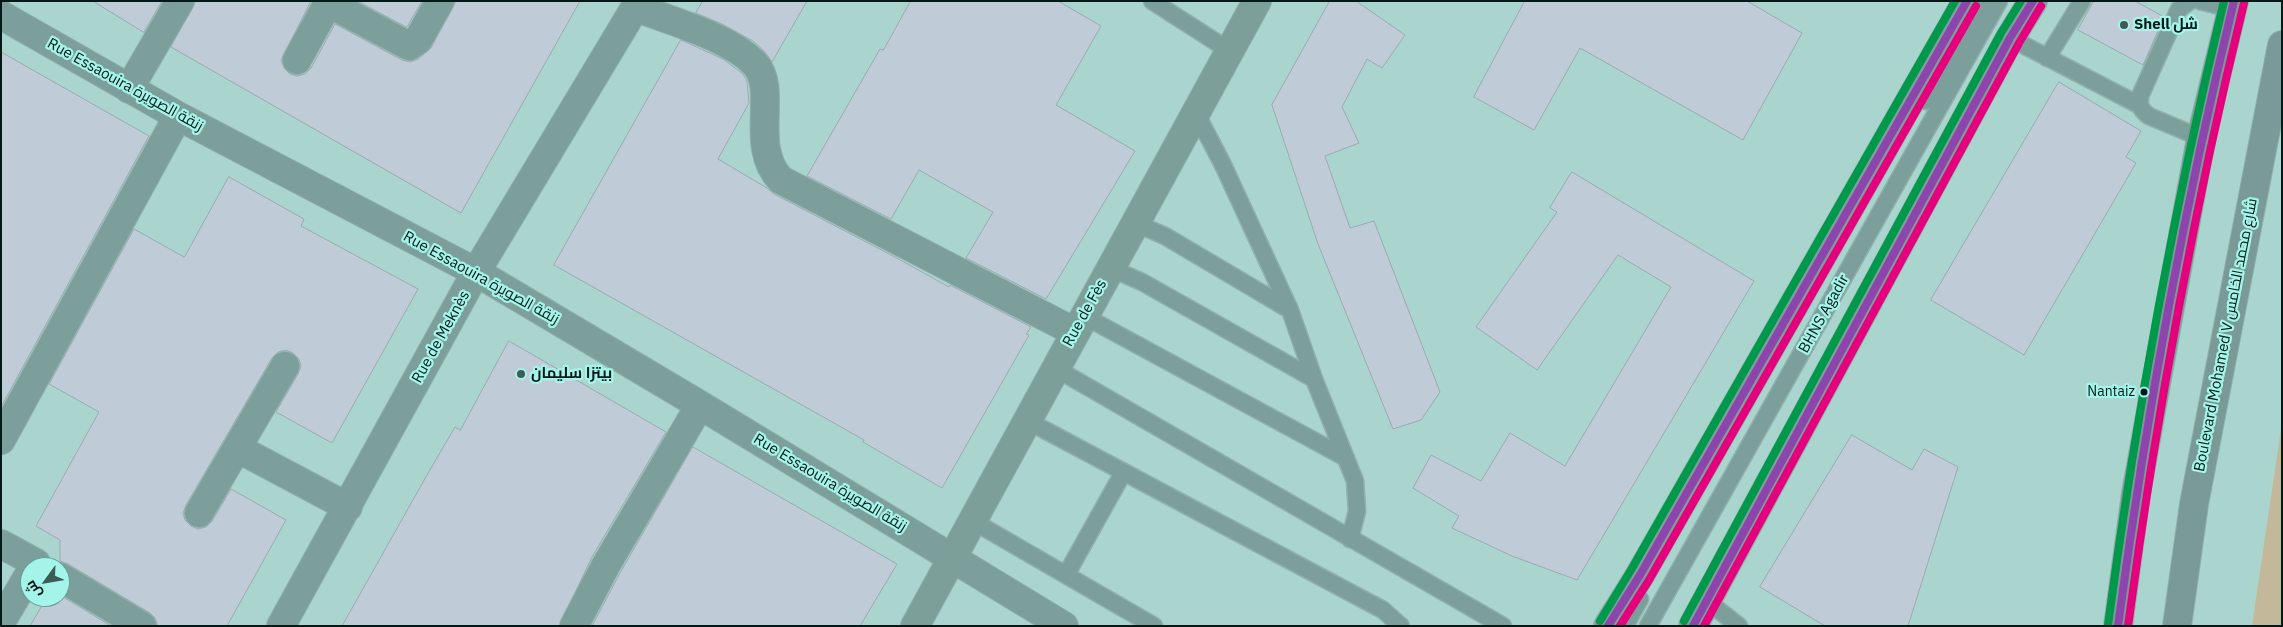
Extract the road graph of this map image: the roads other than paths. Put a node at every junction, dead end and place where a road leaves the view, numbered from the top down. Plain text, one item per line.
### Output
1 (180, 1) edge
2 (440, 1) edge
3 (1152, 1) edge
4 (1258, 1) edge
5 (1967, 1) edge
6 (1983, 1) edge
7 (2000, 1) edge
8 (2032, 1) edge
9 (2082, 1) edge
10 (2200, 1) edge
11 (2184, 2) edge
12 (637, 4) edge
13 (2233, 5) edge
14 (1, 15) edge
15 (2010, 38) junction
16 (2282, 44) edge
17 (1230, 51) junction
18 (2047, 58) junction
19 (297, 60) dead end
20 (129, 89) junction
21 (2139, 105) junction
22 (1196, 113) junction
23 (178, 116) junction
24 (2201, 138) junction
25 (1135, 223) junction
26 (1110, 268) junction
27 (476, 272) junction
28 (1290, 310) junction
29 (1079, 324) junction
30 (285, 366) dead end
31 (1055, 368) junction
32 (1314, 379) junction
33 (700, 405) junction
34 (1026, 420) junction
35 (1, 440) edge
36 (237, 448) junction
37 (1346, 458) junction
38 (1123, 473) junction
39 (348, 507) junction
40 (199, 512) dead end
41 (971, 520) junction
42 (1350, 539) junction
43 (1, 544) edge
44 (21, 557) edge
45 (951, 557) junction
46 (1066, 575) junction
47 (70, 583) edge
48 (20, 592) edge
49 (1707, 601) junction
50 (1, 622) edge
51 (142, 626) edge
52 (281, 626) edge
53 (574, 626) edge
54 (915, 626) edge
55 (1064, 626) edge
56 (1154, 626) edge
57 (1402, 626) edge
58 (1503, 626) edge
59 (1608, 626) edge
60 (1625, 626) edge
61 (1648, 626) edge
62 (1693, 626) edge
63 (1739, 626) edge
64 (2118, 626) edge
65 (2177, 626) edge

1 - 20 street
2 - 19 street
3 - 17 lane
4 - 17 street, Rue de Fès
5 - 59 street
6 - 60 lane
7 - 61 lane, BHNS Agadir
8 - 15 street
9 - 18 lane
10 - 13 lane
11 - 21 lane
12 - 27 street, Rue de Meknès
12 - 29 street
13 - 24 main road
14 - 20 street, Rue Essaouira زنقة الصويرة
15 - 18 lane
15 - 49 street
16 - 65 main road, Boulevard Mohamed V شارع محمد الخامس
17 - 22 street, Rue de Fès
18 - 21 lane
20 - 23 street, Rue Essaouira زنقة الصويرة
21 - 24 lane
22 - 25 street, Rue de Fès
22 - 28 lane
23 - 27 street, Rue Essaouira زنقة الصويرة
23 - 35 street
24 - 64 main road
25 - 26 street, Rue de Fès
25 - 28 lane
26 - 29 street, Rue de Fès
26 - 32 lane
27 - 33 street, Rue Essaouira زنقة الصويرة
27 - 39 street, Rue de Meknès
28 - 32 lane
29 - 31 street, Rue de Fès
29 - 37 lane
30 - 36 street
31 - 34 street, Rue de Fès
31 - 42 lane
32 - 37 lane
33 - 45 street, Rue Essaouira زنقة الصويرة
33 - 53 street
34 - 38 lane
34 - 41 street, Rue de Fès
36 - 39 street
36 - 40 street
37 - 42 lane
38 - 46 lane
38 - 57 lane
39 - 52 street, Rue de Meknès
41 - 45 street, Rue de Fès
41 - 46 lane
42 - 58 lane
43 - 44 street
45 - 54 street, Rue de Fès
45 - 55 street, Rue Essaouira زنقة الصويرة
46 - 56 lane
47 - 51 street
48 - 50 street
49 - 62 street
49 - 63 lane

